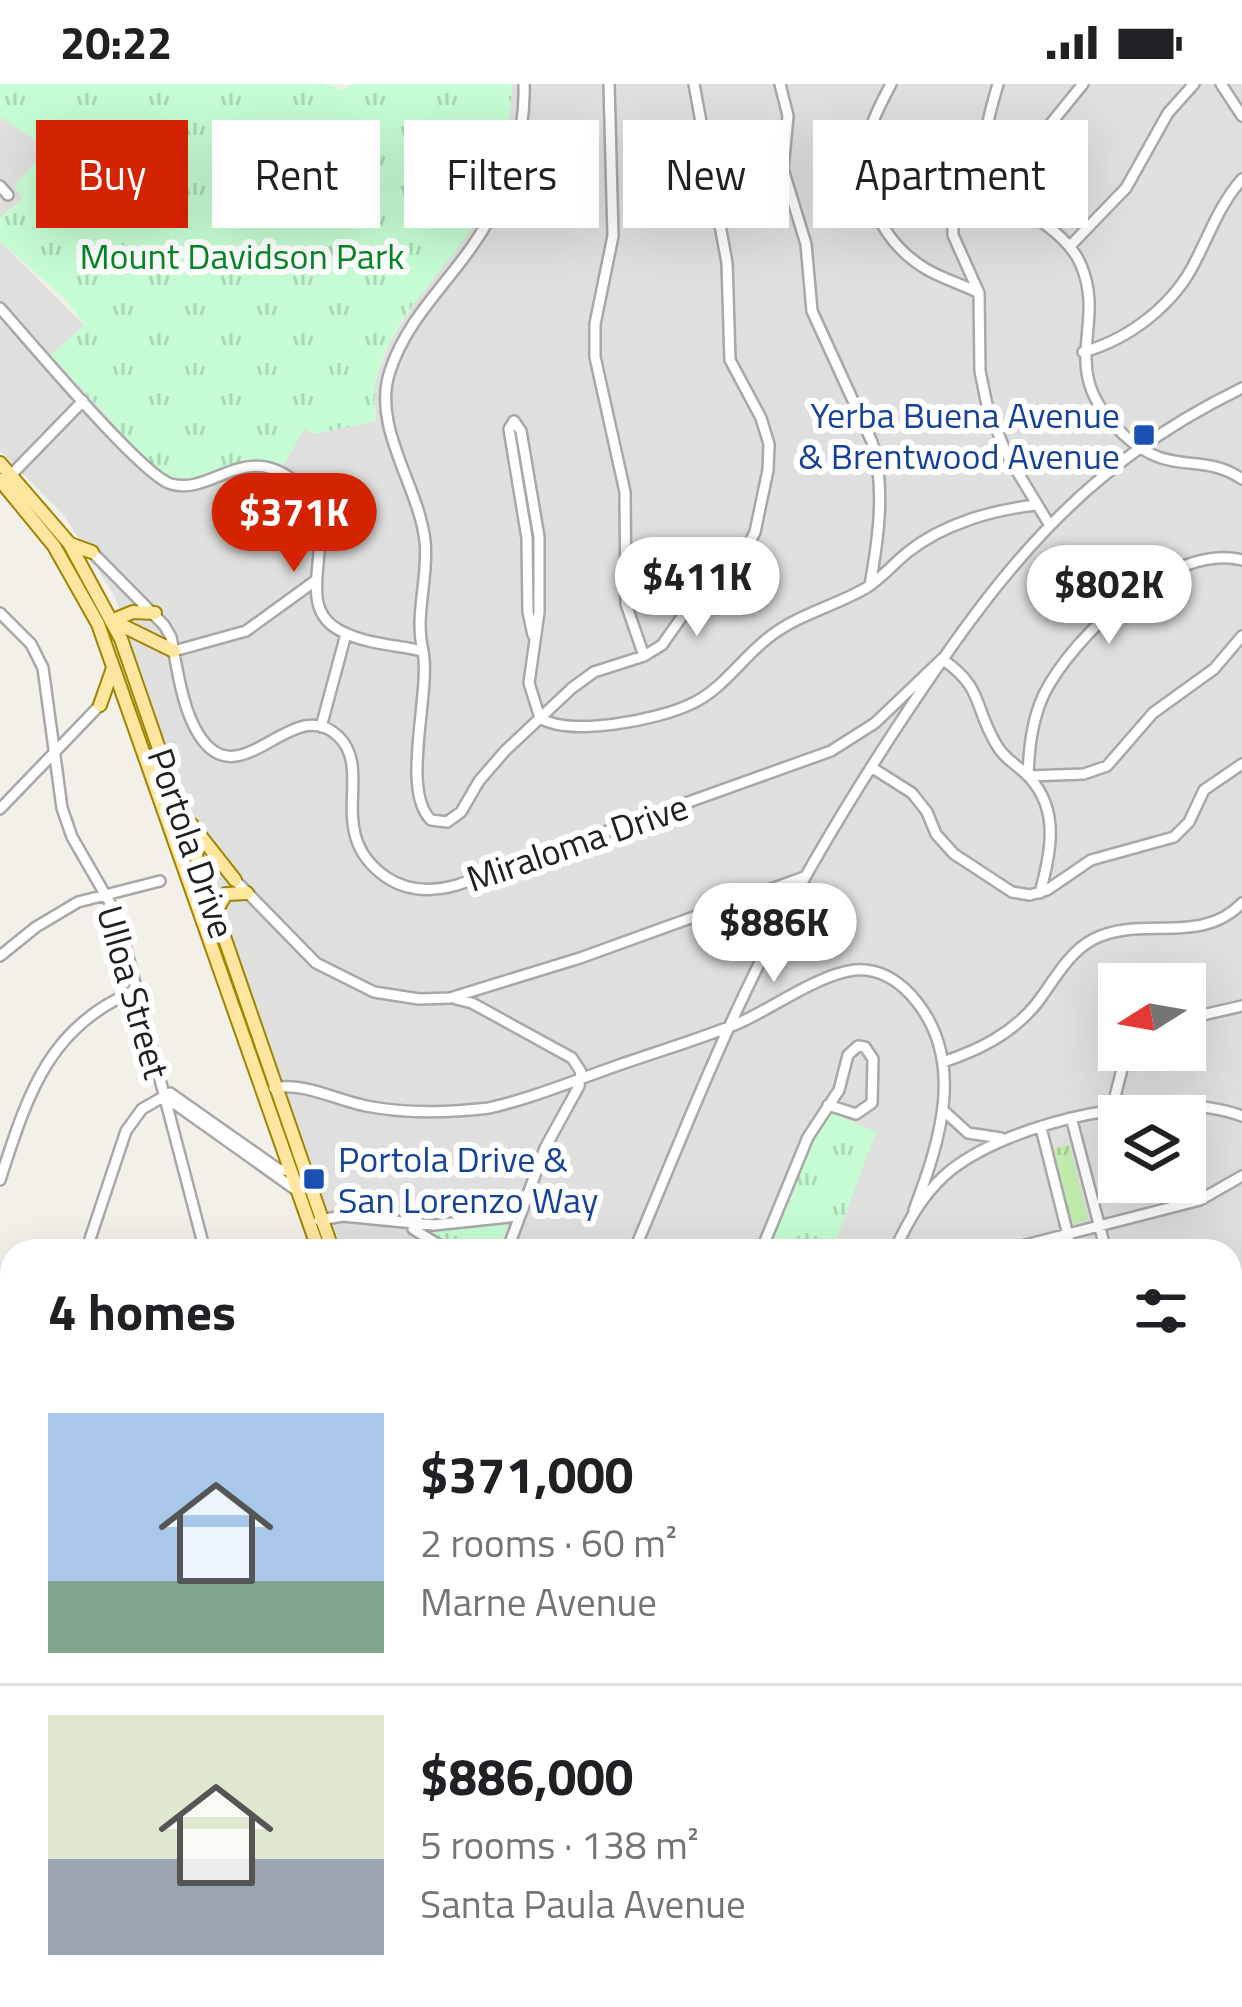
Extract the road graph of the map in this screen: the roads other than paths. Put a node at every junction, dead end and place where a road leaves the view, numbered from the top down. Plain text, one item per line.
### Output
1 (524, 84) edge
2 (609, 84) edge
3 (694, 84) edge
4 (780, 84) edge
5 (998, 84) edge
6 (1083, 84) edge
7 (1194, 84) edge
8 (1221, 84) edge
9 (888, 88) edge
10 (1242, 116) edge
11 (990, 120) edge
12 (1054, 120) edge
13 (1242, 179) edge
14 (954, 228) edge
15 (1047, 228) edge
16 (1070, 246) junction
17 (979, 293) junction
18 (0, 308) edge
19 (1083, 352) junction
20 (1242, 388) edge
21 (83, 401) junction
22 (1140, 448) junction
23 (0, 463) edge
24 (6, 477) edge
25 (1242, 479) edge
26 (1036, 505) junction
27 (1049, 524) junction
28 (69, 543) junction
29 (92, 552) joint
30 (1242, 560) edge
31 (315, 581) junction
32 (870, 585) junction
33 (90, 606) junction
34 (0, 613) edge
35 (155, 613) junction
36 (112, 620) junction
37 (346, 634) junction
38 (1242, 636) edge
39 (535, 640) junction
40 (105, 641) junction
41 (174, 651) junction
42 (423, 651) junction
43 (644, 656) junction
44 (942, 659) junction
45 (114, 666) junction
46 (899, 701) junction
47 (100, 705) junction
48 (128, 707) junction
49 (906, 714) junction
50 (539, 718) junction
51 (321, 727) junction
52 (54, 754) junction
53 (1242, 764) edge
54 (871, 767) junction
55 (1028, 776) junction
56 (176, 798) junction
57 (0, 809) edge
58 (203, 877) junction
59 (804, 878) junction
60 (235, 880) junction
61 (160, 881) dead end
62 (188, 883) junction
63 (106, 893) junction
64 (247, 893) junction
65 (1040, 893) junction
66 (1242, 903) edge
67 (215, 914) junction
68 (0, 956) edge
69 (137, 990) junction
70 (450, 998) junction
71 (1242, 1006) edge
72 (1206, 1014) edge
73 (729, 1026) junction
74 (943, 1062) junction
75 (581, 1078) junction
76 (274, 1088) junction
77 (164, 1096) junction
78 (828, 1105) junction
79 (1206, 1108) edge
80 (944, 1111) junction
81 (1098, 1115) edge
82 (1242, 1116) edge
83 (1072, 1121) junction
84 (1041, 1128) junction
85 (1010, 1137) junction
86 (290, 1171) junction
87 (1242, 1176) edge
88 (0, 1180) edge
89 (296, 1190) junction
90 (914, 1210) junction
91 (518, 1216) junction
92 (320, 1220) junction
93 (394, 1224) junction
94 (1099, 1226) junction
95 (1068, 1234) junction
96 (90, 1239) edge
97 (203, 1239) edge
98 (314, 1239) edge
99 (327, 1239) edge
100 (431, 1239) edge
101 (511, 1239) edge
102 (639, 1239) edge
103 (766, 1239) edge
104 (900, 1239) edge
105 (1049, 1239) edge
106 (1069, 1239) edge
107 (1103, 1239) edge

1 - 42 street
2 - 43 street
3 - 43 street
4 - 32 street
5 - 11 street
6 - 12 street
7 - 16 street
8 - 10 street
9 - 17 street
13 - 19 street
14 - 17 street
15 - 16 street
16 - 19 street
17 - 26 street
18 - 21 street
19 - 22 street
20 - 22 street
21 - 24 street
21 - 31 street
22 - 25 street
22 - 27 street
23 - 24 main road, Portola Drive
24 - 28 main road, Portola Drive
24 - 33 main road, Portola Drive
26 - 27 street
26 - 32 street
27 - 44 street
28 - 29 main road
28 - 36 main road, Portola Drive
29 - 35 street
30 - 55 street
31 - 37 street
31 - 41 street
32 - 50 street
33 - 36 main road
33 - 40 main road, Portola Drive
34 - 52 street, Ulloa Street
35 - 36 main road
35 - 41 street
36 - 40 main road
36 - 41 main road
36 - 56 main road, Portola Drive
37 - 42 street
37 - 51 street
38 - 55 street
39 - 39 street
39 - 50 street
40 - 45 main road, Portola Drive
41 - 51 street
42 - 50 street
43 - 50 street
44 - 46 street, Miraloma Drive
44 - 49 street
44 - 55 street
45 - 47 main road
45 - 48 main road, Portola Drive
46 - 49 street
46 - 51 street, Miraloma Drive
47 - 48 main road
47 - 52 street
48 - 62 main road, Portola Drive
49 - 54 street
52 - 57 street
52 - 63 street, Ulloa Street
53 - 65 street
54 - 59 street
54 - 65 street
55 - 65 street
56 - 58 main road, Portola Drive
56 - 60 main road
58 - 60 main road
58 - 62 main road
58 - 67 main road, Portola Drive
59 - 70 street
59 - 73 street
60 - 64 street
61 - 63 street
62 - 86 main road, Portola Drive
63 - 68 street
63 - 69 street, Ulloa Street
64 - 67 main road
64 - 70 street
66 - 74 street
67 - 76 main road, Portola Drive
69 - 77 street, Ulloa Street
69 - 88 street
70 - 75 street
71 - 72 street
73 - 74 street
73 - 75 street
73 - 102 street
74 - 80 street
75 - 76 street
75 - 91 street
76 - 92 main road, Portola Drive
77 - 86 street
77 - 89 street
77 - 96 street
77 - 97 street, Ulloa Street
78 - 78 street
78 - 103 street
79 - 82 street
80 - 85 street
80 - 90 street
81 - 83 street
83 - 84 street
83 - 94 street
84 - 85 street
84 - 95 street
85 - 90 street
86 - 89 main road, Portola Drive
87 - 94 street
89 - 98 main road, Portola Drive
90 - 104 street
91 - 93 street
91 - 101 street
92 - 93 street
92 - 99 main road, Portola Drive
93 - 100 street
94 - 95 street
94 - 107 street
95 - 105 street
95 - 106 street

